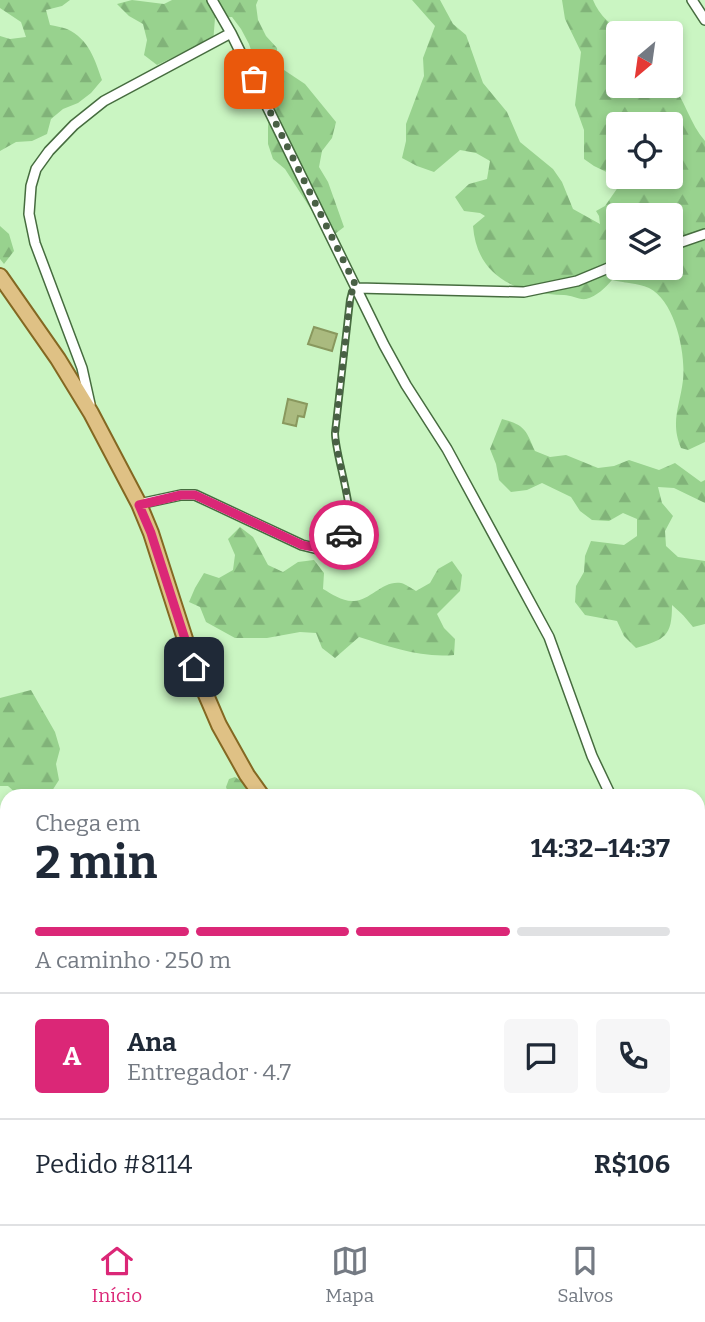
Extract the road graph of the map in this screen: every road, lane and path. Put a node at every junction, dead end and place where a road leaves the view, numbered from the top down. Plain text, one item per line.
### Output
1 (212, 0) edge
2 (692, 0) edge
3 (705, 20) edge
4 (231, 33) junction
5 (705, 234) edge
6 (683, 242) edge
7 (606, 269) edge
8 (0, 276) edge
9 (357, 288) junction
10 (91, 412) junction
11 (139, 505) junction
12 (318, 549) joint
13 (257, 789) edge
14 (608, 789) edge

1 - 4 street
2 - 3 street
4 - 9 street
4 - 10 street
5 - 6 street
7 - 9 street
8 - 10 main road
9 - 12 lane
9 - 14 street
10 - 11 main road
11 - 12 street
11 - 13 main road

